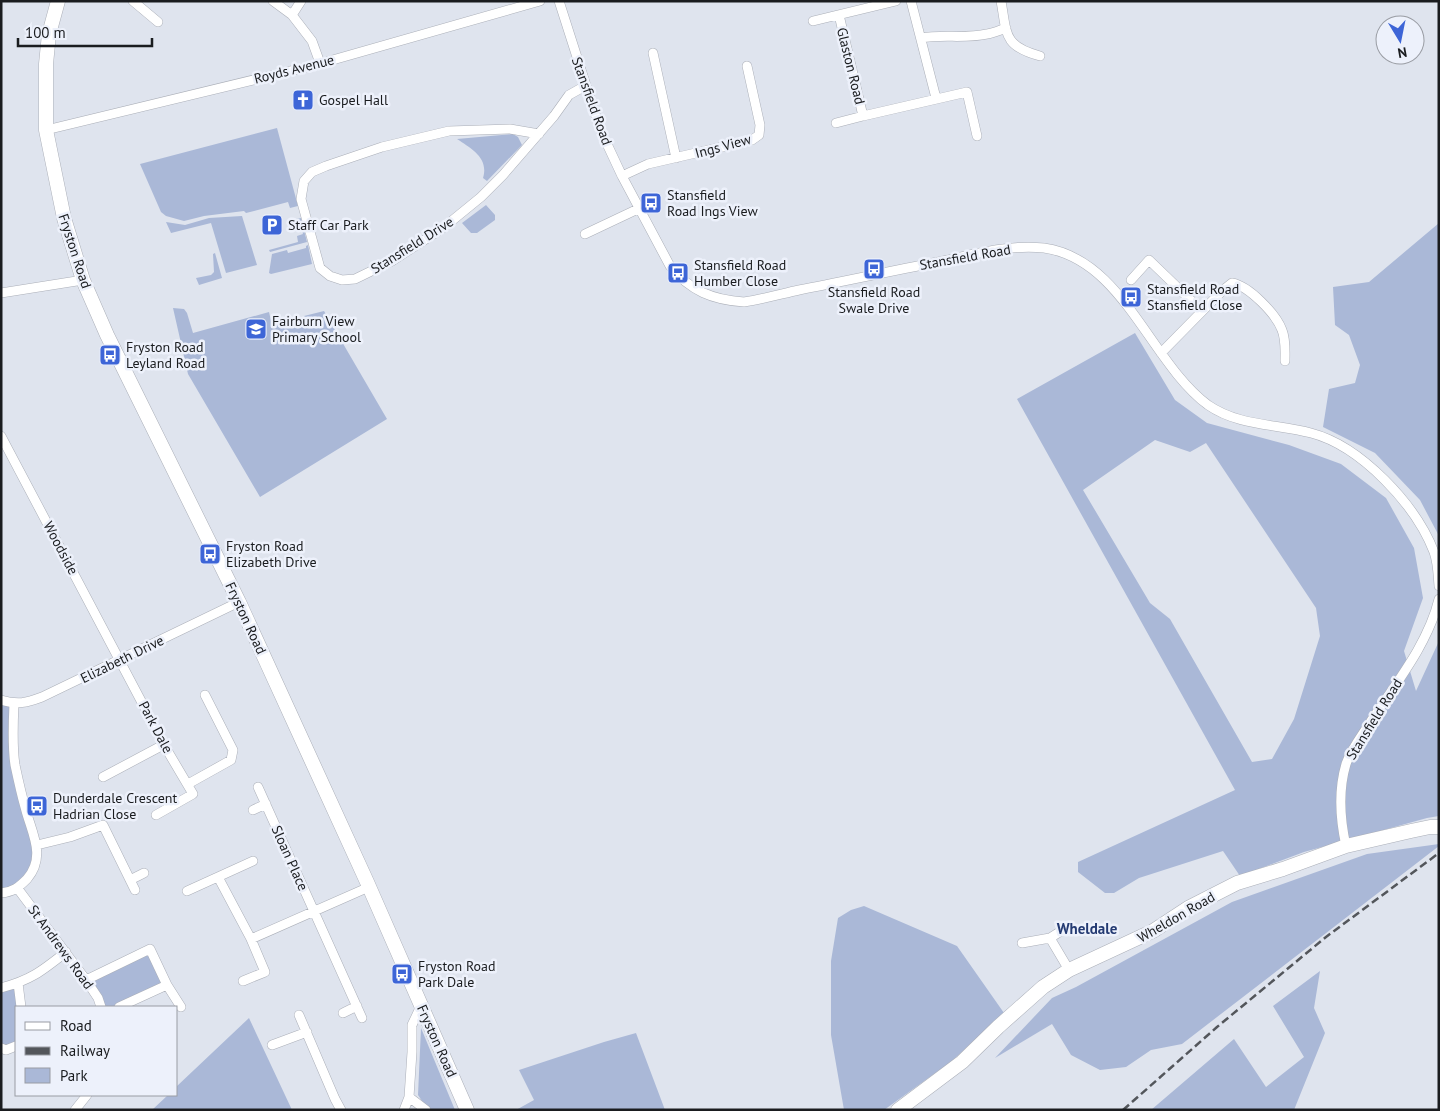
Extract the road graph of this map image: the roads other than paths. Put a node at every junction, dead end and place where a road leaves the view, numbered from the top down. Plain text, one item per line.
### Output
1 (58, 1) edge
2 (133, 1) edge
3 (273, 1) edge
4 (302, 1) edge
5 (540, 1) edge
6 (559, 1) edge
7 (896, 1) edge
8 (911, 1) edge
9 (1001, 1) edge
10 (292, 15) junction
11 (839, 15) junction
12 (813, 21) dead end
13 (158, 22) dead end
14 (1006, 28) junction
15 (921, 38) junction
16 (653, 53) dead end
17 (1040, 56) dead end
18 (320, 63) junction
19 (747, 66) dead end
20 (585, 86) junction
21 (936, 98) junction
22 (864, 116) junction
23 (836, 123) dead end
24 (46, 130) junction
25 (539, 134) junction
26 (977, 136) dead end
27 (676, 158) junction
28 (622, 176) junction
29 (640, 208) junction
30 (585, 234) dead end
31 (83, 280) junction
32 (1131, 280) dead end
33 (1, 293) edge
34 (1202, 310) junction
35 (1161, 353) junction
36 (1285, 361) dead end
37 (1, 436) edge
38 (1439, 586) edge
39 (1439, 599) edge
40 (239, 602) junction
41 (121, 660) junction
42 (206, 695) dead end
43 (1, 700) edge
44 (14, 704) junction
45 (165, 744) junction
46 (103, 777) dead end
47 (188, 784) junction
48 (258, 787) dead end
49 (266, 804) junction
50 (253, 810) dead end
51 (156, 815) dead end
52 (1439, 827) edge
53 (37, 845) junction
54 (1346, 846) junction
55 (253, 861) dead end
56 (144, 873) dead end
57 (218, 877) junction
58 (130, 880) junction
59 (369, 887) junction
60 (18, 889) junction
61 (135, 890) dead end
62 (187, 891) dead end
63 (1, 893) edge
64 (314, 912) junction
65 (1070, 926) dead end
66 (1050, 938) junction
67 (251, 939) junction
68 (1022, 943) dead end
69 (66, 952) junction
70 (1069, 970) junction
71 (86, 980) junction
72 (243, 981) dead end
73 (18, 983) junction
74 (167, 985) junction
75 (1, 988) edge
76 (21, 1006) edge
77 (101, 1006) edge
78 (120, 1006) edge
79 (181, 1006) dead end
80 (357, 1006) junction
81 (421, 1006) junction
82 (343, 1013) dead end
83 (299, 1015) dead end
84 (362, 1018) dead end
85 (307, 1032) junction
86 (272, 1045) dead end
87 (15, 1046) edge
88 (1, 1048) edge
89 (86, 1096) edge
90 (409, 1097) junction
91 (75, 1110) edge
92 (341, 1110) edge
93 (404, 1110) edge
94 (426, 1110) edge
95 (467, 1110) edge
96 (898, 1110) edge

1 - 24 street, Fryston Road
2 - 13 street
3 - 10 street
4 - 10 street
5 - 18 street, Royds Avenue
6 - 20 street, Stansfield Road
7 - 11 street, Glaston Road
8 - 15 street
9 - 14 street
10 - 18 street
11 - 12 street, Glaston Road
11 - 22 street, Glaston Road
14 - 15 street
14 - 17 street
15 - 21 street
16 - 27 street, Ings View
18 - 24 street, Royds Avenue
19 - 27 street, Ings View
20 - 25 street, Stansfield Drive
20 - 28 street, Stansfield Road
21 - 22 street, Glaston Road
21 - 26 street, Glaston Road
22 - 23 street, Glaston Road
24 - 31 street, Fryston Road
25 - 25 street, Stansfield Drive
27 - 28 street, Ings View
28 - 29 street, Stansfield Road
29 - 30 street
29 - 35 street, Stansfield Road
31 - 33 street
31 - 40 street, Fryston Road
32 - 34 street
34 - 35 street
34 - 36 street
35 - 38 street, Stansfield Road
37 - 41 street, Woodside
39 - 54 street, Stansfield Road
40 - 41 street, Elizabeth Drive
40 - 59 street, Fryston Road
41 - 44 street, Elizabeth Drive
41 - 45 street, Park Dale
42 - 47 street
43 - 44 street, Elizabeth Drive
44 - 53 street
45 - 46 street
45 - 47 street, Park Dale
47 - 51 street, Park Dale
48 - 49 street, Sloan Place
49 - 50 street
49 - 64 street, Sloan Place
52 - 54 street, Wheldon Road
53 - 58 street
53 - 60 street
54 - 70 street, Wheldon Road
55 - 57 street
56 - 58 street
57 - 62 street
57 - 67 street
58 - 61 street
59 - 64 street
59 - 81 street, Fryston Road
60 - 63 street
60 - 69 street, St Andrews Road
64 - 67 street
64 - 80 street, Sloan Place
65 - 66 street
66 - 68 street
66 - 70 street
67 - 72 street
69 - 71 street, St Andrews Road
69 - 73 street
70 - 96 street, Wheldon Road
71 - 74 street
71 - 77 street, St Andrews Road
73 - 75 street
73 - 76 street
74 - 78 street
74 - 79 street
80 - 82 street
80 - 84 street, Sloan Place
81 - 90 street
81 - 95 street, Fryston Road
83 - 85 street
85 - 86 street
85 - 92 street
87 - 88 street
89 - 91 street
90 - 93 street
90 - 94 street

